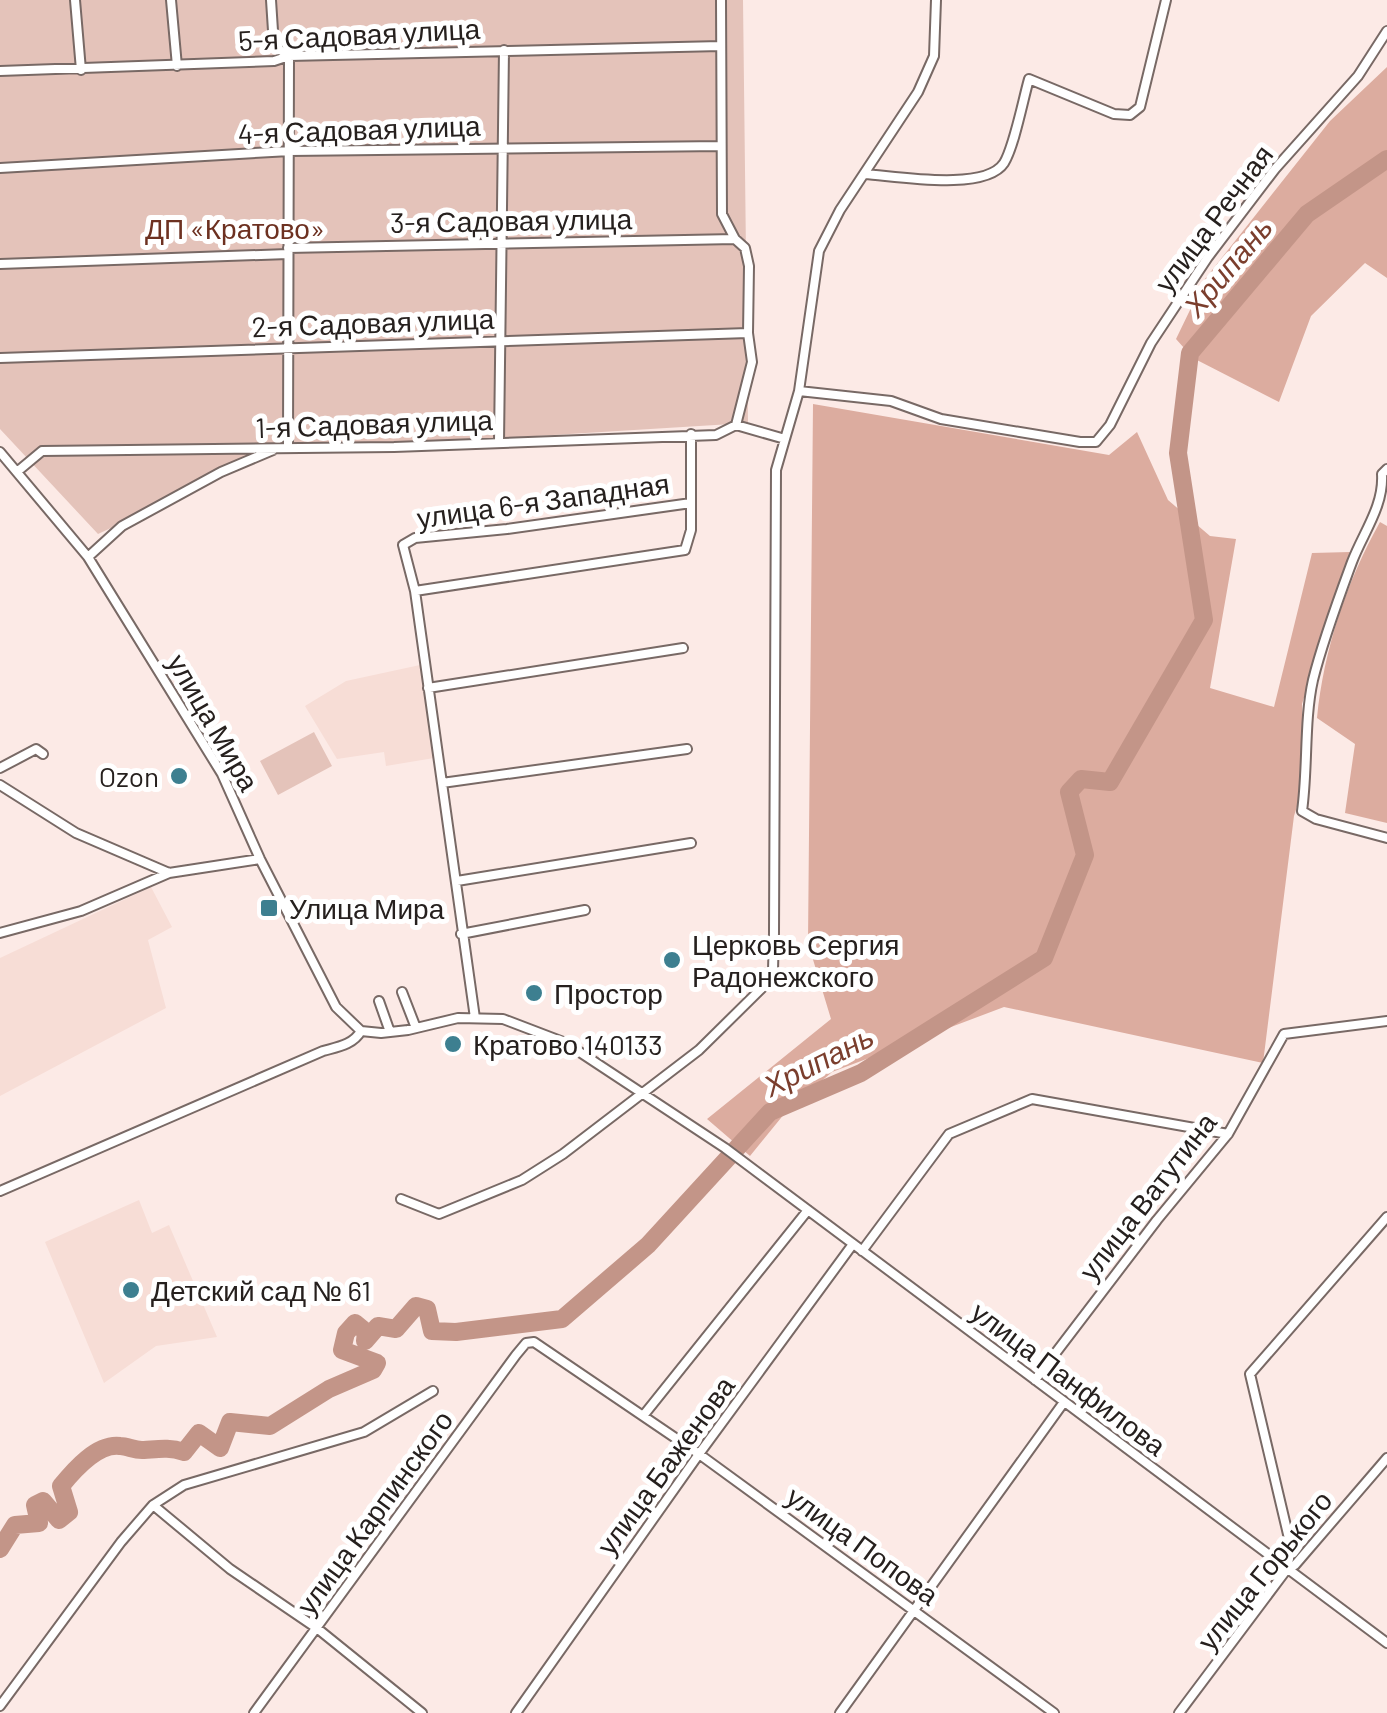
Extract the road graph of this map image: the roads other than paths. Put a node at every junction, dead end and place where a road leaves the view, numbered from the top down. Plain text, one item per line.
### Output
1 (75, 0) edge
2 (171, 0) edge
3 (271, 0) edge
4 (721, 0) edge
5 (936, 0) edge
6 (1166, 0) edge
7 (1387, 32) edge
8 (721, 46) junction
9 (504, 50) junction
10 (288, 56) junction
11 (177, 66) junction
12 (81, 70) junction
13 (0, 71) edge
14 (504, 146) junction
15 (721, 146) junction
16 (290, 151) junction
17 (0, 168) edge
18 (865, 174) junction
19 (735, 239) junction
20 (504, 242) junction
21 (288, 251) junction
22 (0, 264) edge
23 (748, 332) junction
24 (502, 340) junction
25 (288, 349) junction
26 (0, 358) edge
27 (798, 391) junction
28 (736, 425) junction
29 (691, 434) junction
30 (786, 439) junction
31 (500, 442) junction
32 (288, 447) junction
33 (276, 448) junction
34 (0, 452) edge
35 (1387, 469) edge
36 (18, 471) junction
37 (1385, 490) edge
38 (691, 503) junction
39 (88, 558) junction
40 (415, 591) junction
41 (683, 648) dead end
42 (428, 688) junction
43 (687, 749) dead end
44 (42, 754) dead end
45 (0, 768) edge
46 (442, 784) junction
47 (0, 786) edge
48 (1387, 838) edge
49 (691, 843) dead end
50 (260, 859) junction
51 (169, 874) junction
52 (457, 881) junction
53 (585, 910) dead end
54 (0, 933) edge
55 (461, 934) junction
56 (402, 992) dead end
57 (379, 1001) dead end
58 (475, 1018) junction
59 (1387, 1020) edge
60 (416, 1028) junction
61 (361, 1031) junction
62 (390, 1032) junction
63 (644, 1093) junction
64 (1228, 1134) junction
65 (0, 1191) edge
66 (401, 1199) dead end
67 (808, 1210) junction
68 (1387, 1217) edge
69 (853, 1244) junction
70 (862, 1251) junction
71 (534, 1342) joint
72 (1034, 1380) junction
73 (434, 1391) dead end
74 (1064, 1402) junction
75 (644, 1416) junction
76 (698, 1454) junction
77 (1387, 1458) edge
78 (153, 1505) junction
79 (1287, 1569) junction
80 (913, 1608) junction
81 (318, 1629) junction
82 (1387, 1643) edge
83 (0, 1706) edge
84 (254, 1713) edge
85 (422, 1713) edge
86 (516, 1713) edge
87 (840, 1713) edge
88 (1054, 1713) edge
89 (1178, 1713) edge

1 - 12 street
2 - 11 street
3 - 10 street
4 - 8 street
5 - 18 street
6 - 18 street
7 - 27 street, улица Речная
8 - 9 street, 5-я Садовая улица
8 - 15 street
9 - 10 street, 5-я Садовая улица
9 - 14 street
10 - 11 street, 5-я Садовая улица
10 - 16 street
11 - 12 street, 5-я Садовая улица
12 - 13 street, 5-я Садовая улица
14 - 15 street, 4-я Садовая улица
14 - 16 street, 4-я Садовая улица
14 - 20 street
15 - 19 street
16 - 17 street, 4-я Садовая улица
16 - 21 street
18 - 27 street
19 - 20 street, 3-я Садовая улица
19 - 23 street
20 - 21 street, 3-я Садовая улица
20 - 24 street
21 - 22 street, 3-я Садовая улица
21 - 25 street
23 - 24 street, 2-я Садовая улица
23 - 28 street
24 - 25 street, 2-я Садовая улица
24 - 31 street
25 - 26 street, 2-я Садовая улица
25 - 32 street
27 - 30 street
28 - 29 street, 1-я Садовая улица
28 - 30 street
29 - 31 street, 1-я Садовая улица
29 - 38 street
30 - 63 street
31 - 32 street, 1-я Садовая улица
32 - 33 street, 1-я Садовая улица
33 - 36 street, 1-я Садовая улица
33 - 39 street
34 - 36 street, улица Мира
35 - 37 street
36 - 39 street, улица Мира
37 - 48 street
38 - 40 street
38 - 40 street, улица 6-я Западная
39 - 50 street, улица Мира
40 - 42 street
41 - 42 street
42 - 46 street
43 - 46 street
44 - 45 street
46 - 52 street
47 - 51 street
49 - 52 street
50 - 51 street
50 - 61 street, улица Мира
51 - 54 street
52 - 55 street
53 - 55 street
55 - 58 street
56 - 60 street
57 - 62 street
58 - 60 street
58 - 63 street
59 - 64 street, улица Ватутина
60 - 62 street
61 - 62 street
61 - 65 street
63 - 66 street
63 - 67 street, улица Панфилова
64 - 70 street
64 - 72 street, улица Ватутина
67 - 69 street, улица Панфилова
67 - 75 street, улица Баженова
68 - 79 street
69 - 70 street, улица Панфилова
69 - 76 street, улица Баженова
70 - 72 street, улица Панфилова
71 - 75 street, улица Попова
71 - 81 street, улица Карпинского
72 - 74 street, улица Панфилова
73 - 78 street
74 - 79 street, улица Панфилова
74 - 80 street
75 - 76 street, улица Попова
76 - 80 street, улица Попова
76 - 86 street, улица Баженова
77 - 79 street, улица Горького
78 - 81 street
78 - 83 street
79 - 82 street, улица Панфилова
79 - 89 street, улица Горького
80 - 87 street
80 - 88 street, улица Попова
81 - 84 street, улица Карпинского
81 - 85 street

